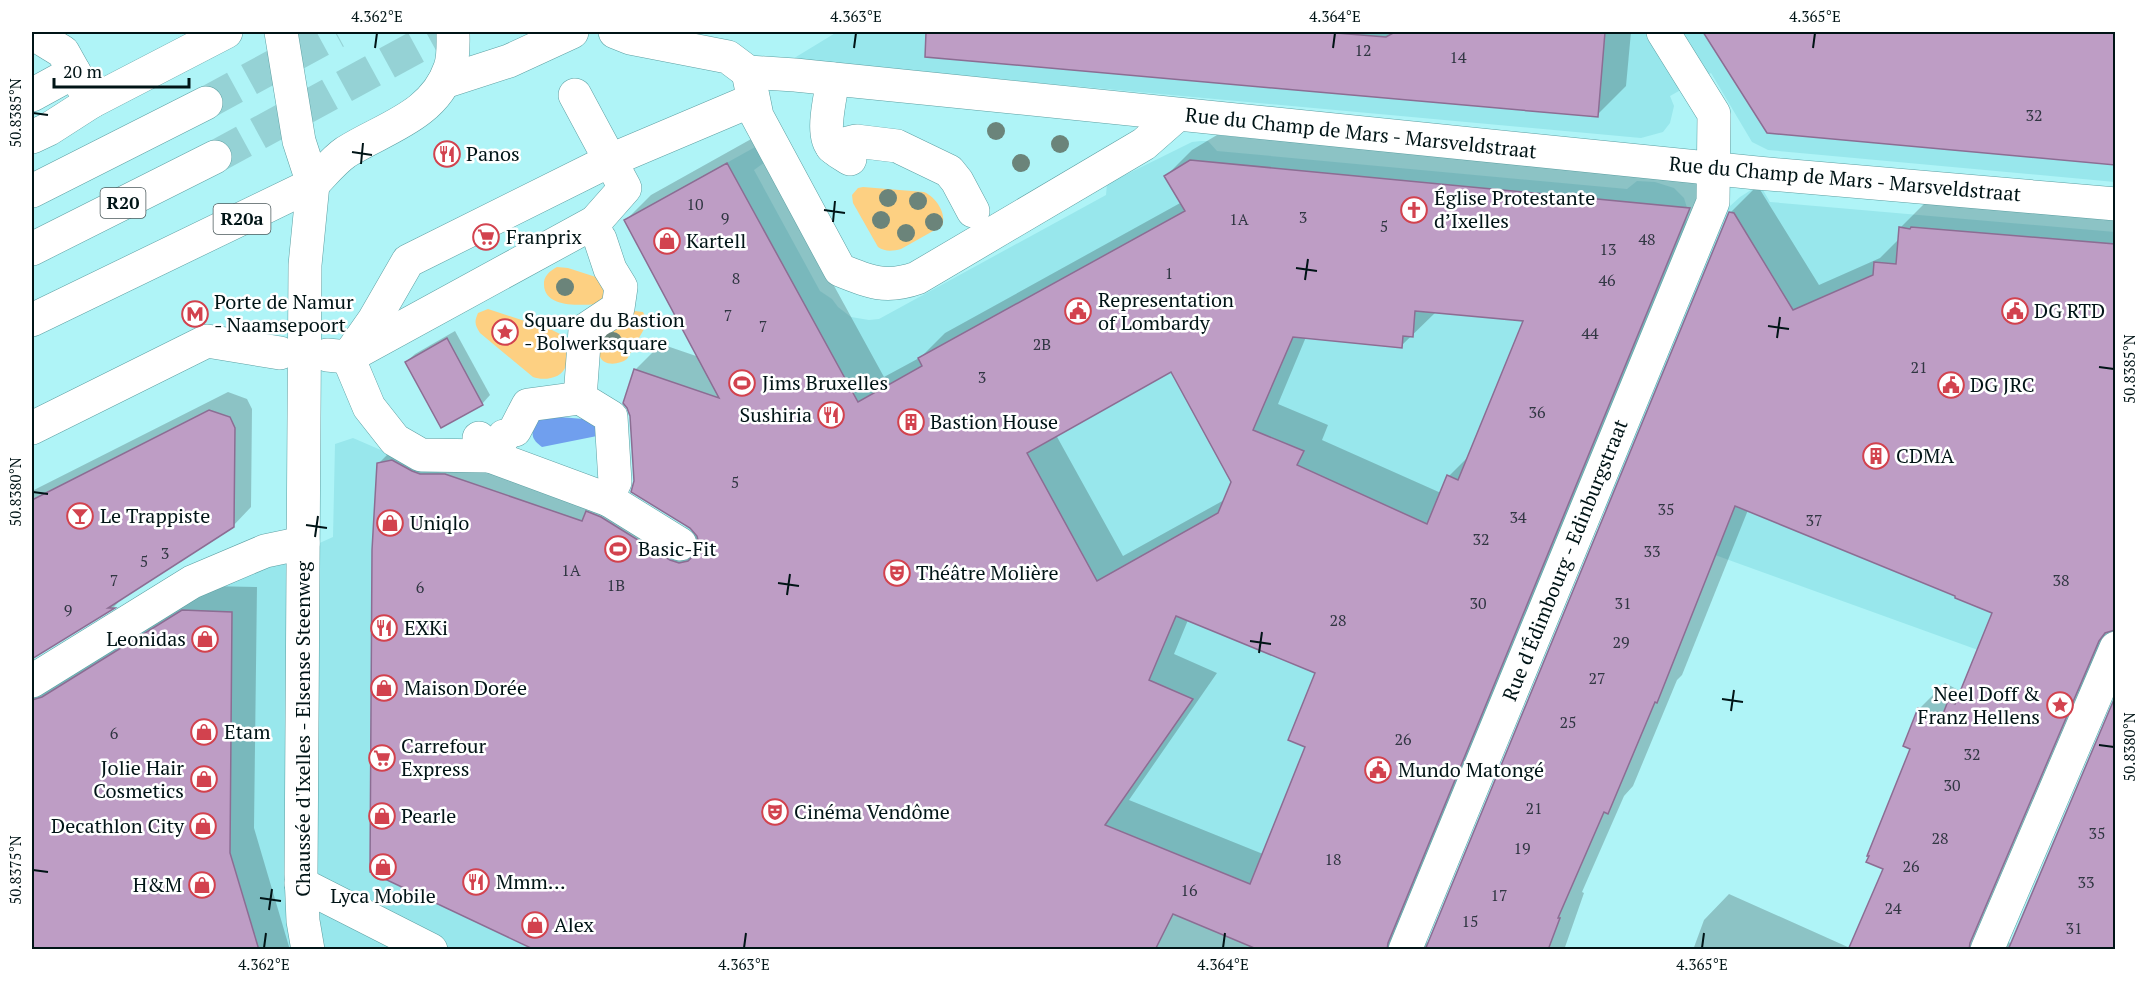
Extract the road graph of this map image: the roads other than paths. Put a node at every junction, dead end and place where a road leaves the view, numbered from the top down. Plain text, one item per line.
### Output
1 (226, 32) edge
2 (281, 32) edge
3 (453, 32) edge
4 (572, 32) edge
5 (615, 32) edge
6 (1663, 32) edge
7 (32, 33) edge
8 (69, 62) junction
9 (32, 69) edge
10 (748, 72) junction
11 (833, 79) junction
12 (444, 82) junction
13 (32, 95) edge
14 (575, 95) dead end
15 (91, 102) junction
16 (206, 103) tunnel mouth
17 (749, 110) junction
18 (1177, 115) junction
19 (32, 137) edge
20 (301, 148) junction
21 (344, 153) junction
22 (215, 157) tunnel mouth
23 (611, 160) junction
24 (1714, 168) junction
25 (313, 184) junction
26 (32, 191) edge
27 (2115, 204) edge
28 (973, 211) dead end
29 (597, 230) junction
30 (32, 249) edge
31 (32, 320) edge
32 (280, 353) dead end
33 (337, 356) junction
34 (580, 398) junction
35 (32, 428) edge
36 (497, 440) junction
37 (612, 491) junction
38 (303, 543) junction
39 (680, 544) dead end
40 (2115, 648) edge
41 (32, 681) edge
42 (301, 884) junction
43 (308, 950) edge
44 (431, 950) edge
45 (1405, 950) edge
46 (1987, 950) edge

1 - 15 main road
2 - 20 main road
3 - 12 main road
4 - 12 main road
5 - 10 main road, Rue du Champ de Mars - Marsveldstraat
6 - 24 main road, Rue d'Édimbourg - Edinburgstraat
7 - 8 main road
8 - 9 main road
8 - 13 main road
8 - 15 main road
10 - 11 main road, Rue du Champ de Mars - Marsveldstraat
10 - 17 main road
11 - 18 main road, Rue du Champ de Mars - Marsveldstraat
11 - 28 main road
12 - 21 main road
14 - 23 main road
15 - 19 main road
16 - 26 main road, R20
17 - 18 main road
17 - 23 main road
18 - 24 main road, Rue du Champ de Mars - Marsveldstraat
20 - 21 main road
20 - 25 main road
21 - 25 main road
22 - 30 main road, R20
23 - 29 main road
23 - 33 main road
24 - 27 main road, Rue du Champ de Mars - Marsveldstraat
24 - 45 main road, Rue d'Édimbourg - Edinburgstraat
25 - 31 main road, R20a
25 - 38 main road, Chaussée d'Ixelles - Elsense Steenweg
29 - 33 main road
29 - 34 main road
32 - 35 main road
33 - 36 main road
34 - 36 main road
34 - 37 main road
36 - 37 main road
37 - 39 main road
38 - 41 main road
38 - 42 main road, Chaussée d'Ixelles - Elsense Steenweg
40 - 46 main road
42 - 43 main road, Chaussée d'Ixelles - Elsense Steenweg
42 - 44 main road

